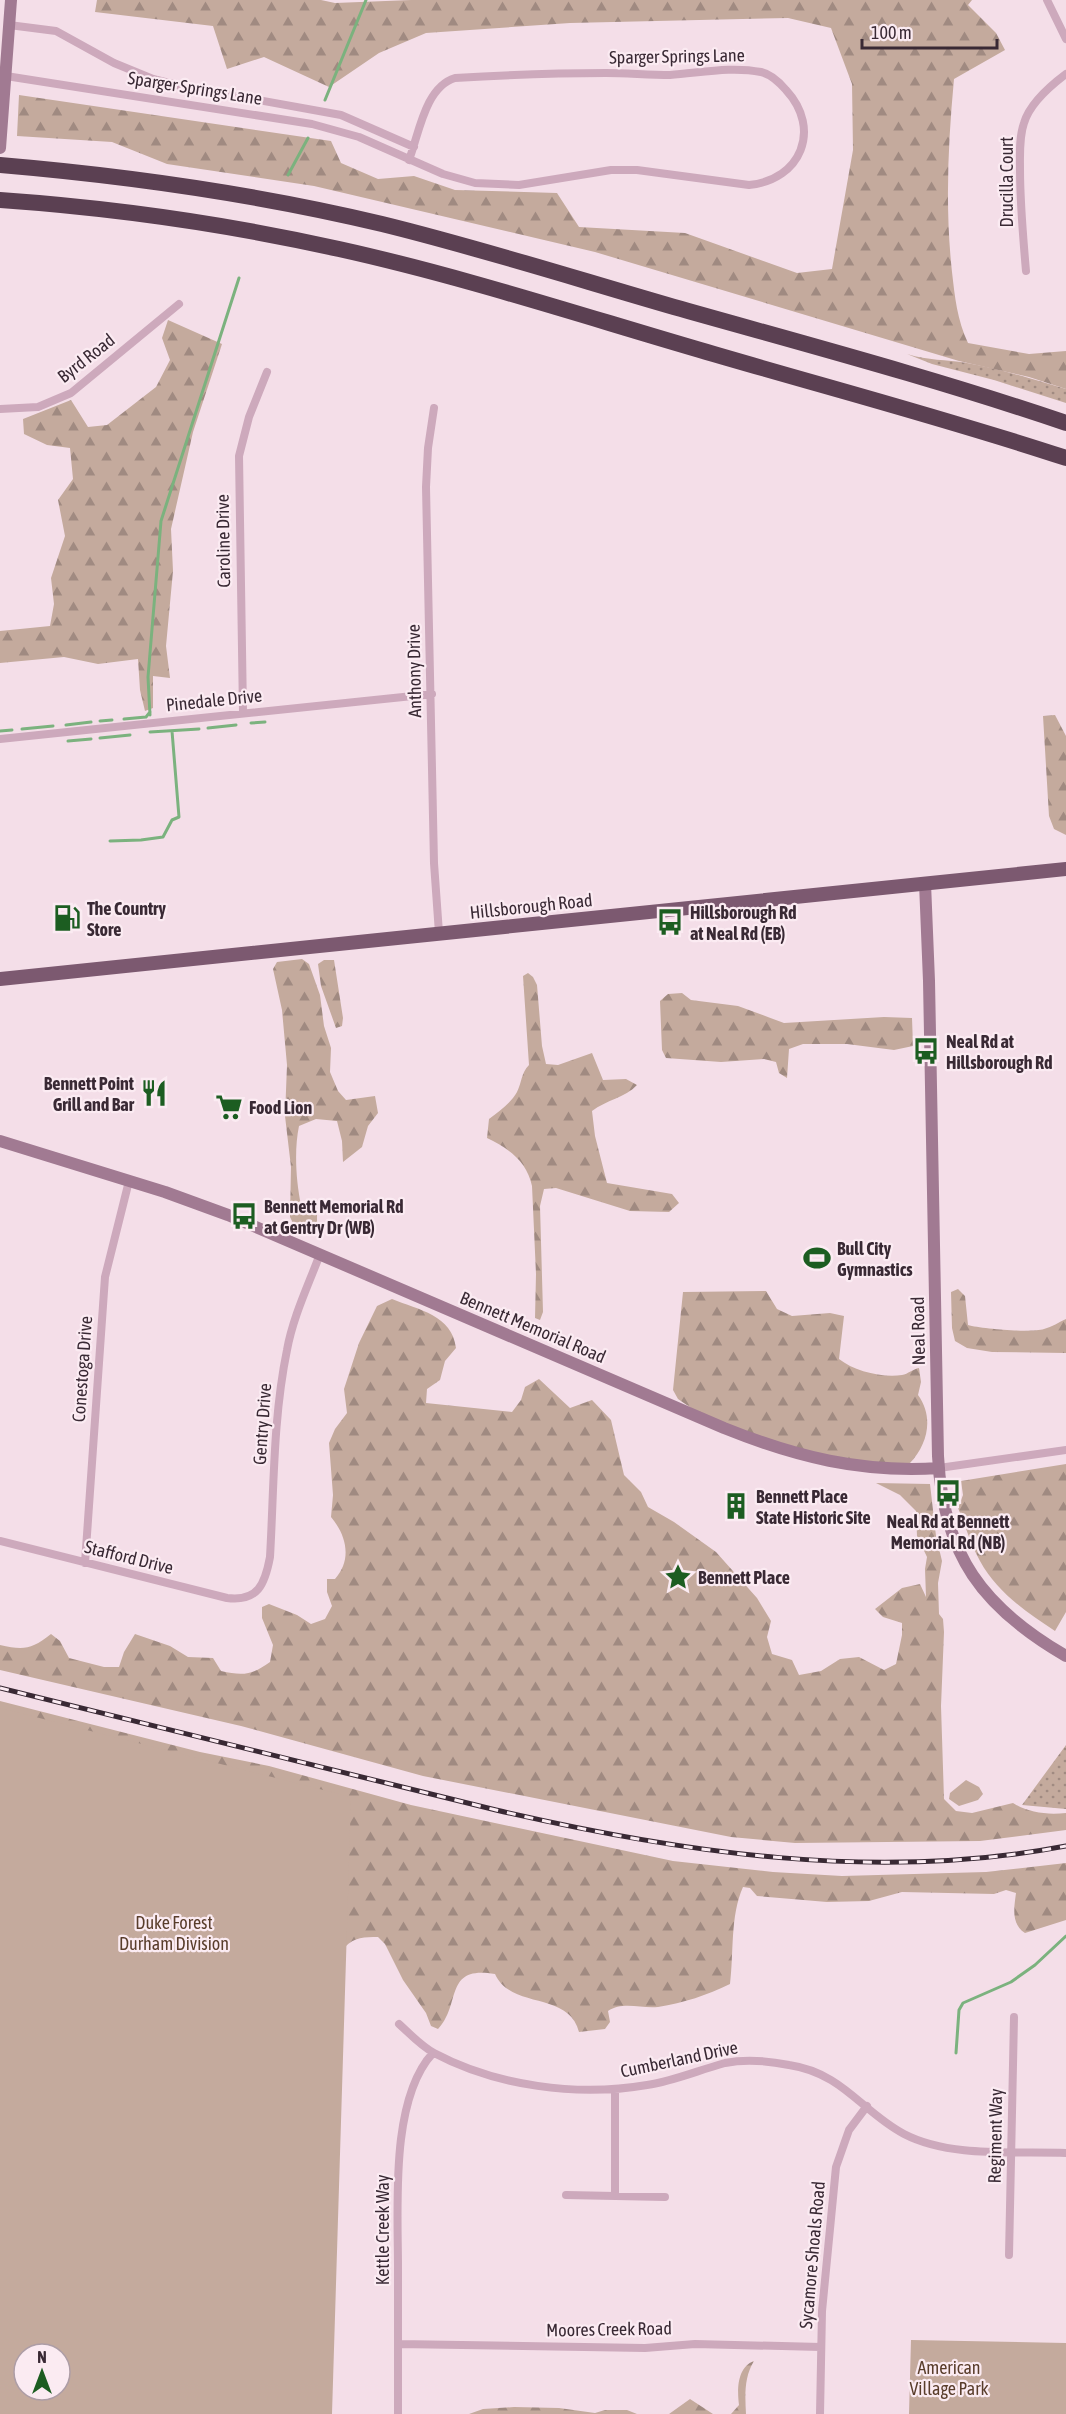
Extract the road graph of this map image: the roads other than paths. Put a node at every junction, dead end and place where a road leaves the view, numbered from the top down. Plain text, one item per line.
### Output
1 (1047, 0) edge
2 (7, 6) edge
3 (9, 25) junction
4 (1066, 39) edge
5 (1066, 74) edge
6 (6, 76) junction
7 (414, 147) junction
8 (0, 148) edge
9 (409, 160) junction
10 (0, 165) edge
11 (0, 200) edge
12 (1026, 271) dead end
13 (179, 304) dead end
14 (267, 372) dead end
15 (434, 408) dead end
16 (0, 410) edge
17 (1066, 423) edge
18 (976, 430) junction
19 (1066, 458) edge
20 (1066, 470) edge
21 (432, 694) junction
22 (243, 713) junction
23 (0, 740) edge
24 (1066, 869) edge
25 (925, 883) junction
26 (439, 933) junction
27 (0, 979) edge
28 (0, 1141) edge
29 (129, 1181) junction
30 (320, 1254) junction
31 (1066, 1450) edge
32 (939, 1468) junction
33 (0, 1541) edge
34 (85, 1563) junction
35 (250, 1596) joint
36 (1066, 1656) edge
37 (1014, 2017) dead end
38 (399, 2024) dead end
39 (433, 2053) junction
40 (615, 2089) junction
41 (867, 2106) junction
42 (1011, 2151) junction
43 (1066, 2152) edge
44 (566, 2194) dead end
45 (615, 2196) junction
46 (665, 2196) dead end
47 (1009, 2255) dead end
48 (398, 2344) junction
49 (821, 2347) junction
50 (398, 2414) edge
51 (820, 2414) edge

1 - 4 street
2 - 3 street
3 - 6 street
3 - 7 street, Sparger Springs Lane
5 - 12 street, Drucilla Court
6 - 8 street
6 - 9 street, Sparger Springs Lane
7 - 9 street, Sparger Springs Lane
7 - 9 street, Sparger Springs Lane
10 - 17 highway
11 - 18 highway
13 - 16 street, Byrd Road
14 - 22 street, Caroline Drive
15 - 21 street, Anthony Drive
18 - 19 highway
18 - 20 highway
21 - 22 street, Pinedale Drive
21 - 26 street, Anthony Drive
22 - 23 street, Pinedale Drive
24 - 25 main road, Hillsborough Road
25 - 26 main road, Hillsborough Road
25 - 32 street, Neal Road
26 - 27 main road, Hillsborough Road
28 - 29 street, Bennett Memorial Road
29 - 30 street, Bennett Memorial Road
29 - 34 street, Conestoga Drive
30 - 32 street, Bennett Memorial Road
30 - 35 street, Gentry Drive
31 - 32 street, Bennett Memorial Road
32 - 36 street, Neal Road
33 - 34 street, Stafford Drive
34 - 35 street, Stafford Drive
37 - 42 street, Regiment Way
38 - 39 street, Cumberland Drive
39 - 40 street, Cumberland Drive
39 - 48 street, Kettle Creek Way
40 - 41 street, Cumberland Drive
40 - 45 street
41 - 42 street, Cumberland Drive
41 - 49 street, Sycamore Shoals Road
42 - 43 street, Cumberland Drive
42 - 47 street, Regiment Way
44 - 45 street
45 - 46 street
48 - 49 street, Moores Creek Road
48 - 50 street, Kettle Creek Way
49 - 51 street, Sycamore Shoals Road

